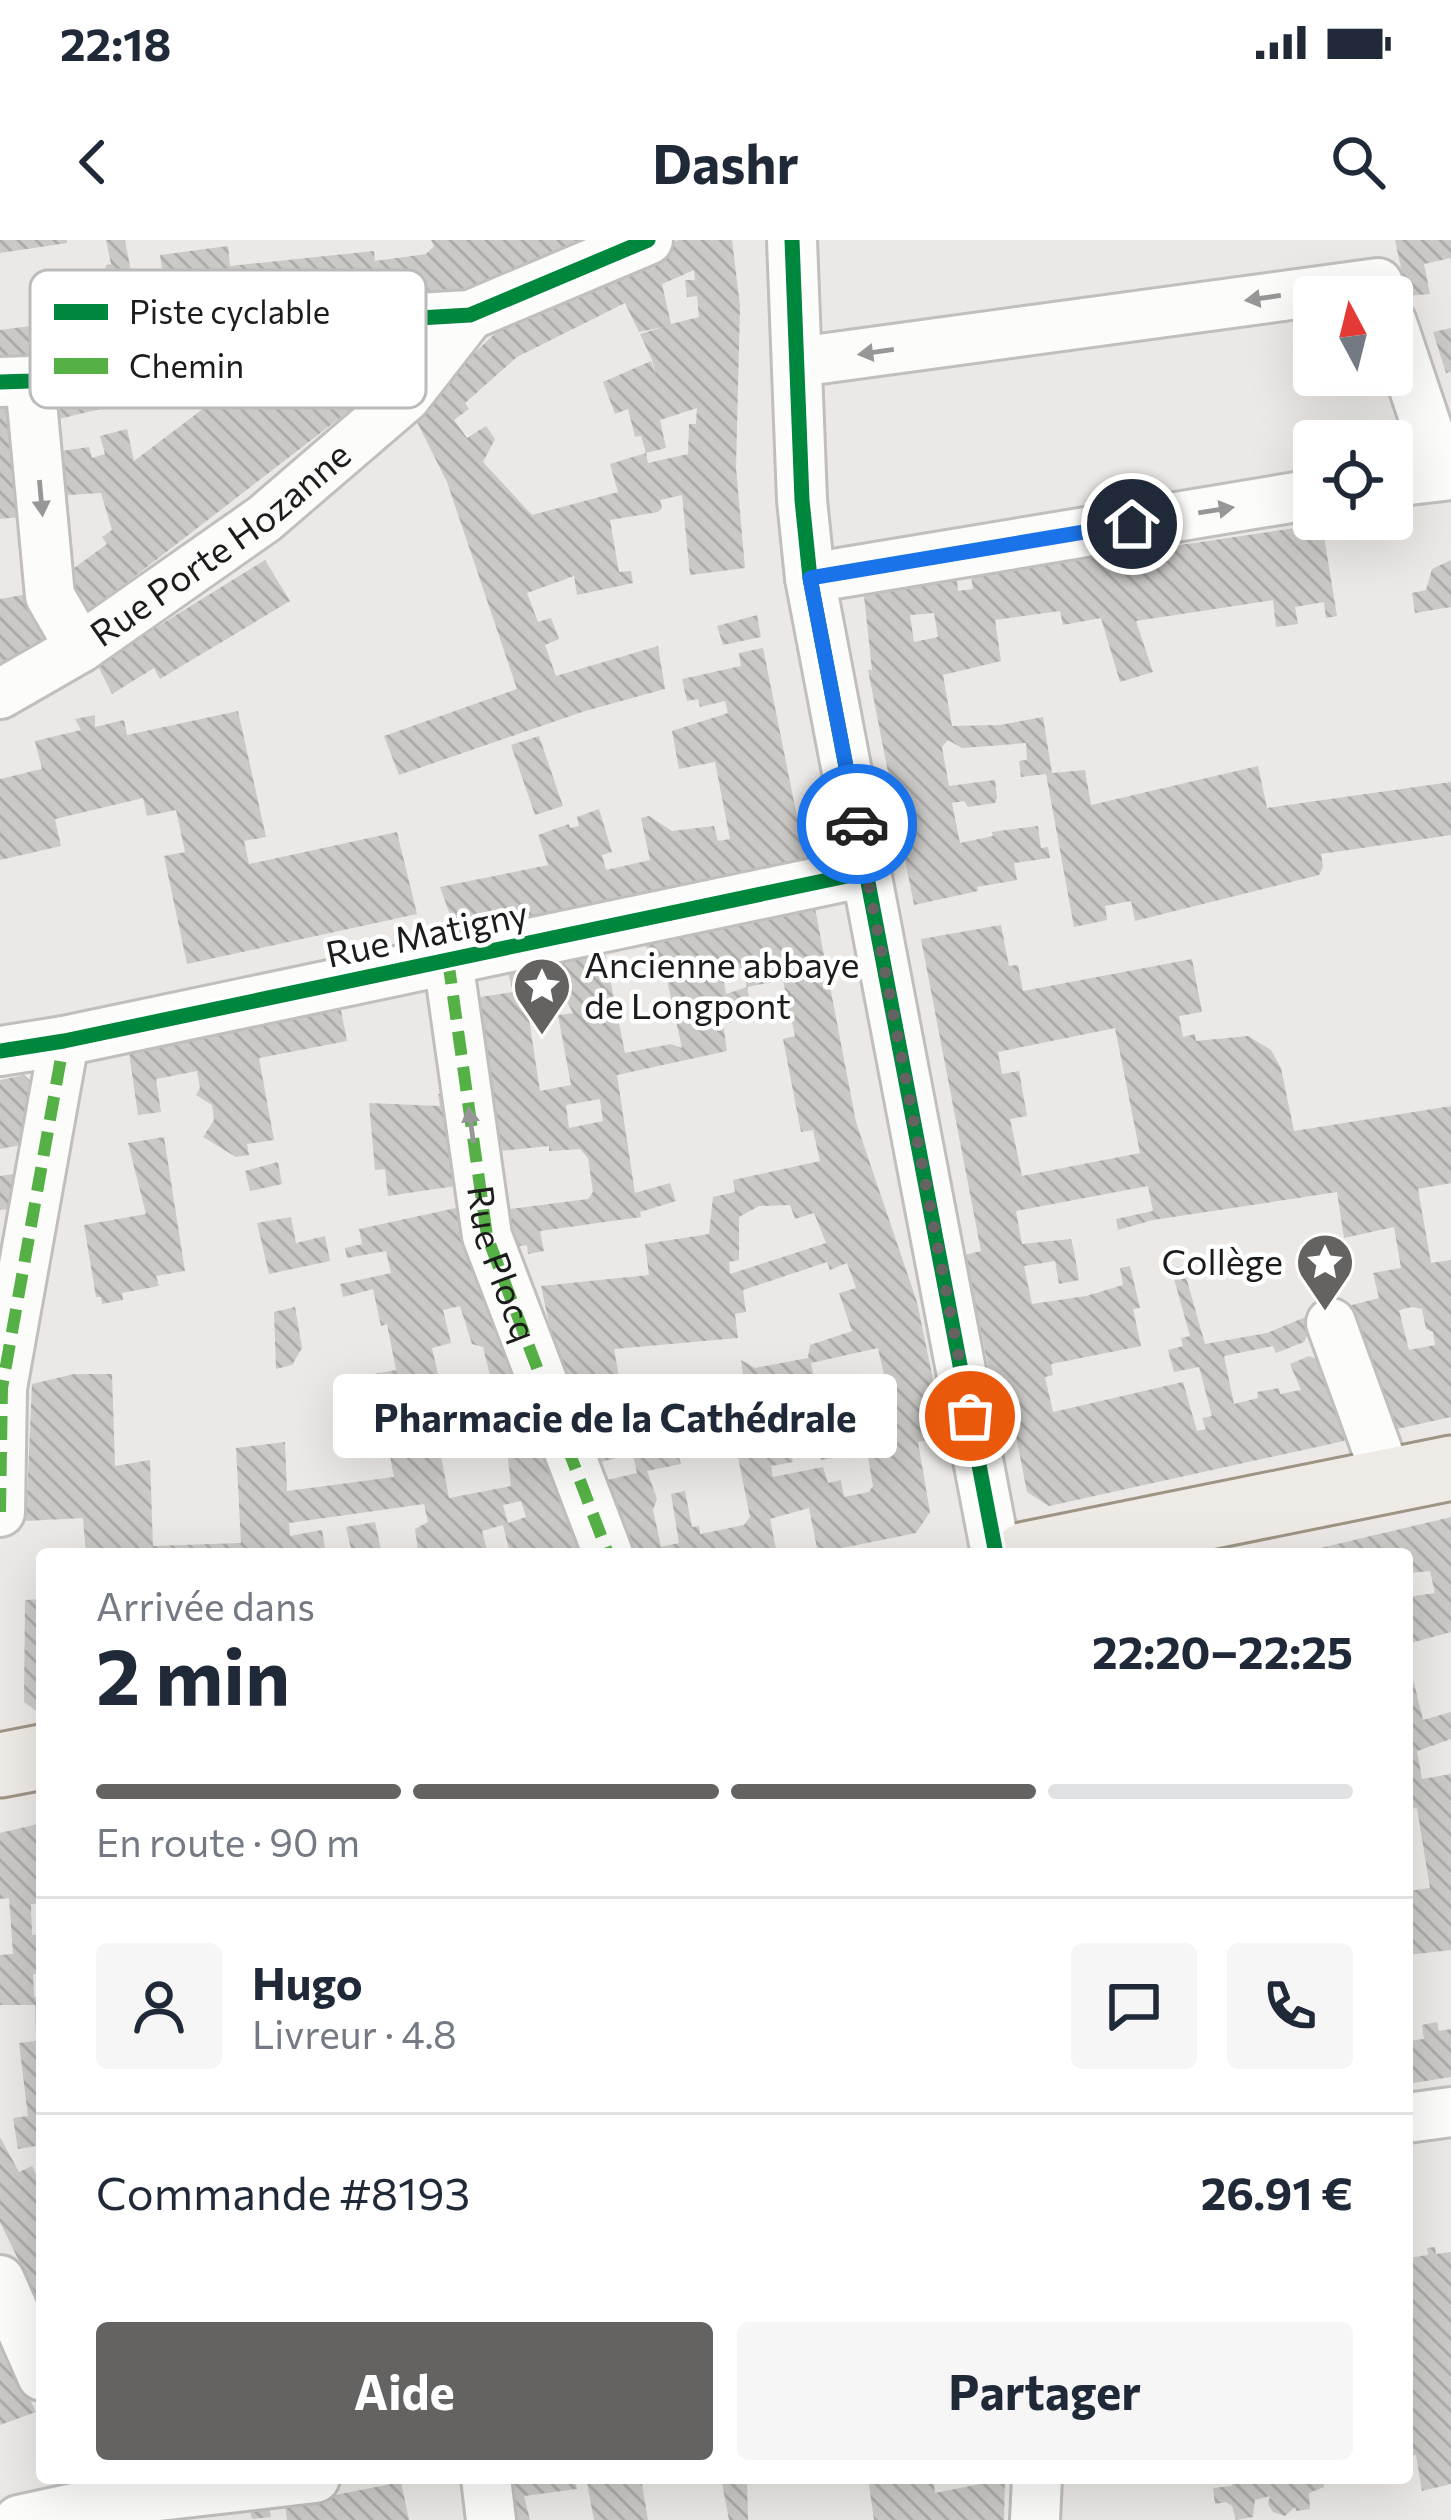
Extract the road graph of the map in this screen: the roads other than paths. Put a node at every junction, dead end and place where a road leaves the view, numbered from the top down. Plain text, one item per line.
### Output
1 (648, 240) edge
2 (792, 240) edge
3 (1293, 298) edge
4 (470, 315) junction
5 (426, 318) edge
6 (798, 362) junction
7 (426, 372) edge
8 (1413, 376) edge
9 (15, 381) edge
10 (394, 408) edge
11 (1447, 475) edge
12 (1413, 479) edge
13 (1293, 498) edge
14 (810, 578) junction
15 (80, 648) junction
16 (0, 694) edge
17 (866, 872) junction
18 (448, 961) junction
19 (64, 1041) junction
20 (0, 1051) edge
21 (1331, 1323) dead end
22 (1451, 1468) edge
23 (1388, 1480) junction
24 (0, 1512) edge
25 (606, 1548) edge
26 (995, 1548) edge
27 (1056, 1548) edge
28 (36, 1758) edge
29 (0, 1765) edge
30 (1451, 2112) edge
31 (1413, 2117) edge
32 (0, 2280) edge
33 (36, 2362) edge
34 (204, 2484) edge
35 (487, 2484) edge
36 (1037, 2484) edge
37 (92, 2490) edge
38 (19, 2520) edge
39 (491, 2520) edge
40 (1035, 2520) edge

1 - 4 street
2 - 6 street
3 -> 6 street
4 - 5 street
4 - 7 street, Rue Porte Hozanne
6 - 14 street
8 - 11 street
9 -> 15 street
10 - 15 street, Rue Porte Hozanne
11 - 12 street
14 -> 13 street
14 - 17 street
15 - 16 street, Rue Porte Hozanne
17 - 18 street, Rue Matigny
17 - 26 street
18 - 19 street, Rue Matigny
25 -> 18 street, Rue Plocq
19 - 20 street, Rue Matigny
19 - 24 street
21 - 23 street
22 - 23 main road
23 - 27 main road
28 - 29 main road
30 - 31 street
32 - 33 street
34 - 37 street
35 - 39 street
36 - 40 street
37 - 38 street

